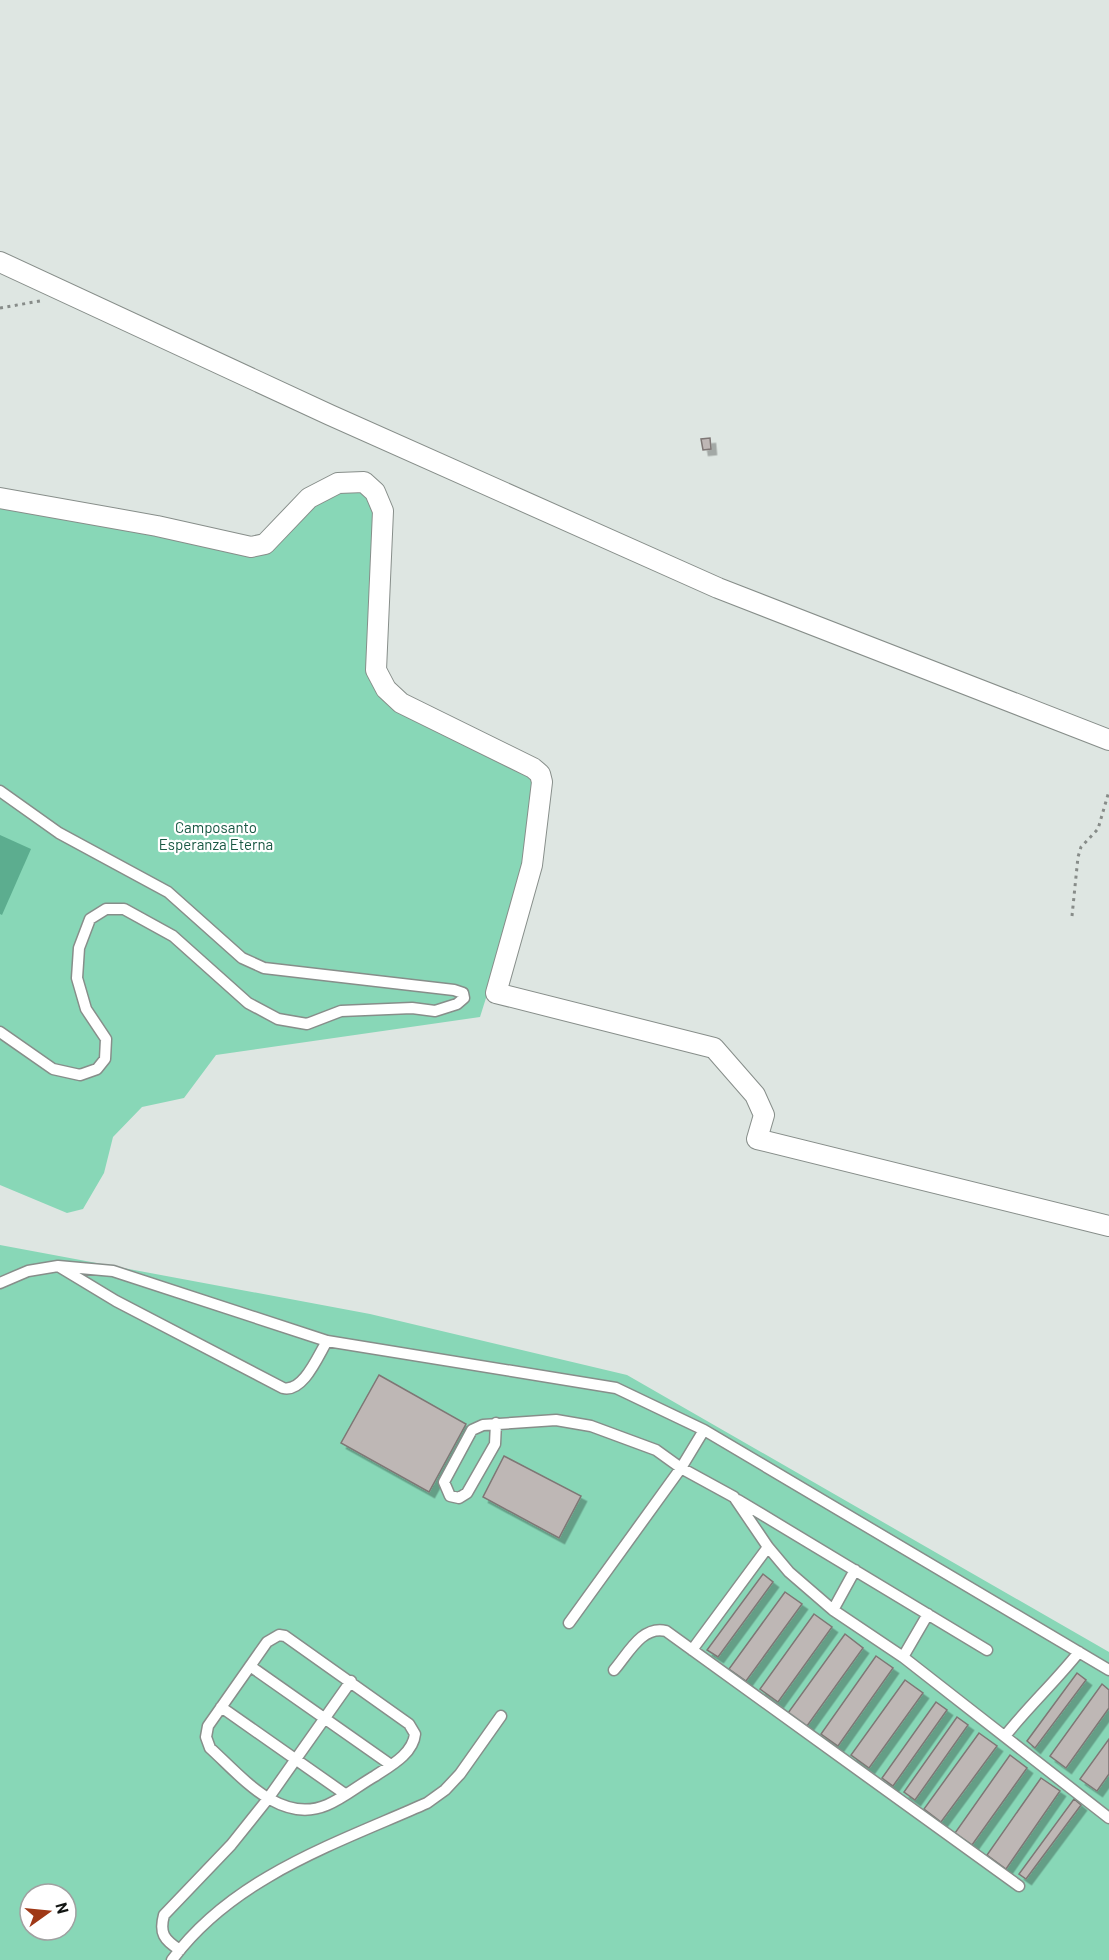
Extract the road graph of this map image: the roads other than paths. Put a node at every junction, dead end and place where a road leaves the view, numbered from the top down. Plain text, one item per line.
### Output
1 (0, 262) edge
2 (0, 498) edge
3 (1109, 740) edge
4 (0, 791) edge
5 (0, 1032) edge
6 (1109, 1226) edge
7 (58, 1266) junction
8 (0, 1283) edge
9 (327, 1341) junction
10 (496, 1423) junction
11 (704, 1430) junction
12 (681, 1468) junction
13 (734, 1497) junction
14 (768, 1547) junction
15 (855, 1570) junction
16 (833, 1610) junction
17 (928, 1614) junction
18 (569, 1623) dead end
19 (692, 1650) junction
20 (987, 1650) dead end
21 (1079, 1652) junction
22 (903, 1657) junction
23 (250, 1666) junction
24 (614, 1670) dead end
25 (1109, 1670) edge
26 (351, 1681) junction
27 (221, 1707) junction
28 (501, 1716) dead end
29 (325, 1719) junction
30 (1005, 1736) junction
31 (296, 1760) junction
32 (391, 1766) junction
33 (345, 1794) junction
34 (267, 1800) junction
35 (1109, 1818) edge
36 (1019, 1886) dead end
37 (180, 1950) junction
38 (172, 1960) edge

1 - 3 street
2 - 6 street
4 - 5 lane
7 - 8 lane
7 - 9 lane
7 - 9 lane
9 - 11 lane
10 - 10 lane
10 - 12 lane
11 - 12 lane
11 - 21 lane
12 - 13 lane
12 - 18 lane
13 - 14 lane
13 - 15 lane
14 - 16 lane
14 - 19 lane
15 - 16 lane
15 - 17 lane
16 - 22 lane
17 - 20 lane
17 - 22 lane
19 - 24 lane
19 - 36 lane
21 - 25 lane
21 - 30 lane
22 - 30 lane
23 - 26 lane
23 - 27 lane
23 - 29 lane
26 - 29 lane
26 - 32 lane
27 - 31 lane
27 - 34 lane
28 - 37 lane
29 - 31 lane
29 - 32 lane
30 - 35 lane
31 - 33 lane
31 - 34 lane
32 - 33 lane
33 - 34 lane
34 - 37 lane
37 - 38 lane

